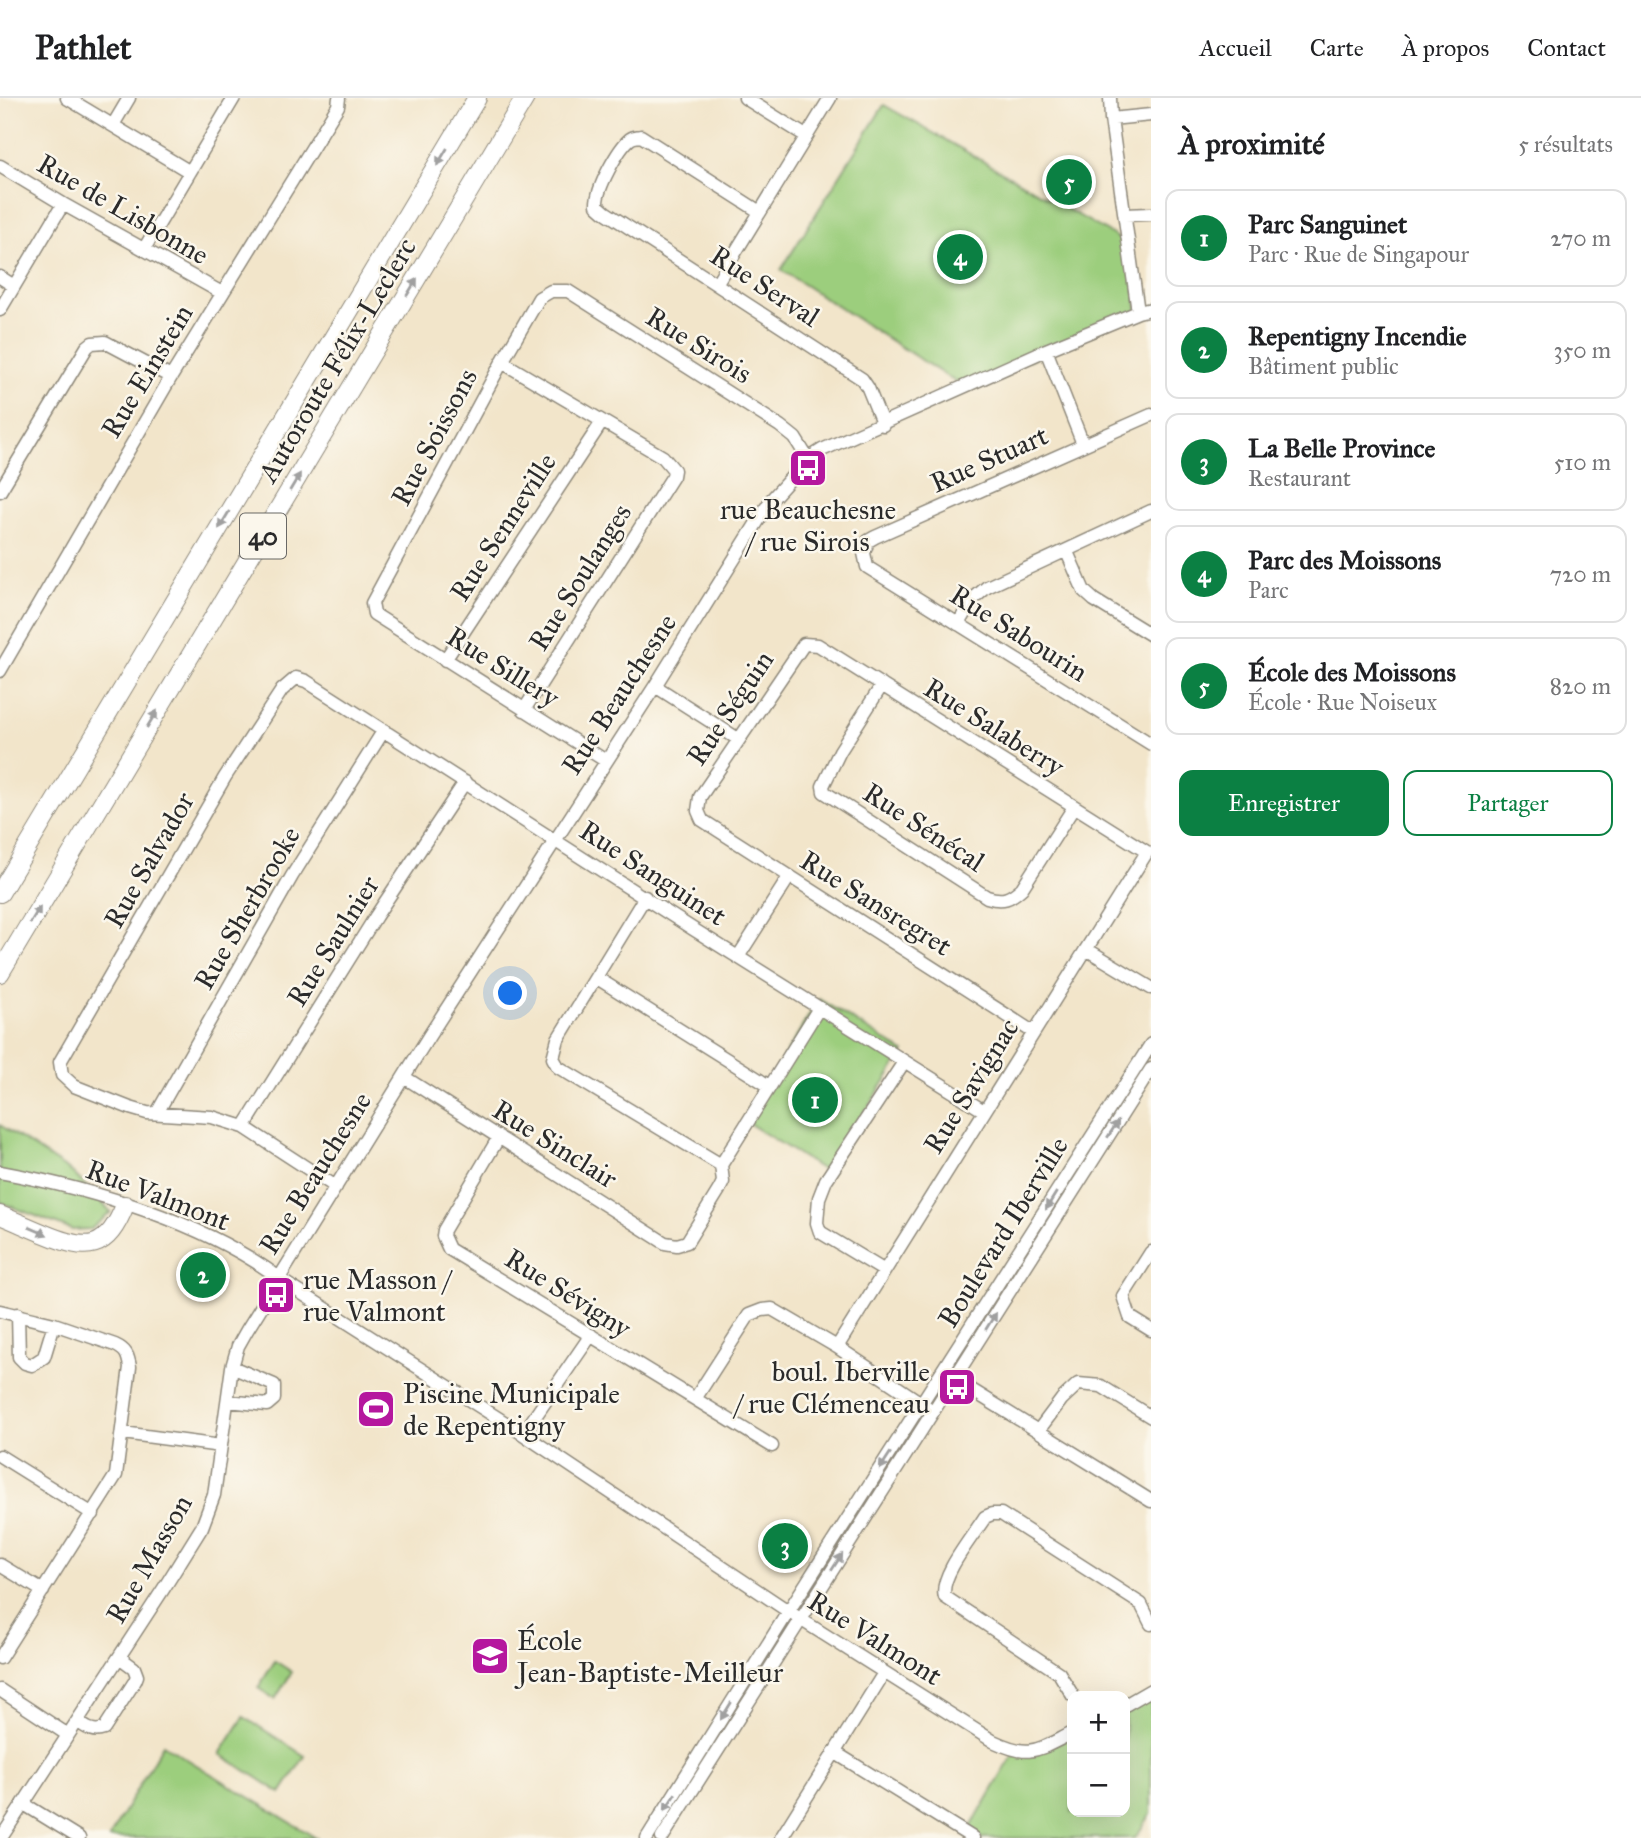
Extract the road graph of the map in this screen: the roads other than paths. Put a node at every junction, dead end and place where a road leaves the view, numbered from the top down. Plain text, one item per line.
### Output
1 (67, 98) edge
2 (129, 98) edge
3 (234, 98) edge
4 (340, 98) edge
5 (477, 98) edge
6 (525, 98) edge
7 (745, 98) edge
8 (830, 98) edge
9 (1110, 98) edge
10 (1151, 115) edge
11 (1111, 120) junction
12 (113, 125) junction
13 (806, 136) junction
14 (0, 166) edge
15 (190, 172) junction
16 (63, 204) junction
17 (760, 212) junction
18 (1151, 214) edge
19 (1125, 215) junction
20 (144, 249) junction
21 (0, 277) edge
22 (716, 284) junction
23 (14, 286) junction
24 (551, 291) joint
25 (222, 293) junction
26 (0, 310) edge
27 (1144, 311) edge
28 (1046, 350) junction
29 (502, 362) junction
30 (171, 377) junction
31 (1151, 415) edge
32 (602, 422) junction
33 (883, 425) junction
34 (1083, 444) junction
35 (808, 459) junction
36 (1, 488) edge
37 (1151, 511) edge
38 (1067, 552) junction
39 (864, 562) joint
40 (374, 614) joint
41 (958, 624) junction
42 (1151, 635) edge
43 (815, 644) joint
44 (445, 660) junction
45 (0, 671) edge
46 (296, 678) joint
47 (881, 685) junction
48 (655, 686) junction
49 (524, 710) junction
50 (384, 730) junction
51 (738, 739) junction
52 (1151, 744) edge
53 (606, 761) junction
54 (465, 782) junction
55 (1074, 807) junction
56 (51, 808) junction
57 (698, 811) joint
58 (555, 839) junction
59 (1147, 852) joint
60 (0, 872) edge
61 (789, 877) junction
62 (0, 893) edge
63 (645, 897) junction
64 (1086, 949) junction
65 (738, 957) junction
66 (0, 973) edge
67 (597, 978) junction
68 (1151, 988) edge
69 (819, 1008) junction
70 (1033, 1032) junction
71 (1151, 1044) edge
72 (904, 1062) junction
73 (1151, 1069) edge
74 (404, 1077) junction
75 (1126, 1081) junction
76 (769, 1086) junction
77 (1139, 1088) junction
78 (1151, 1096) edge
79 (984, 1111) junction
80 (158, 1113) junction
81 (244, 1127) junction
82 (499, 1137) junction
83 (721, 1166) junction
84 (0, 1172) edge
85 (336, 1187) junction
86 (125, 1205) junction
87 (0, 1215) edge
88 (1151, 1252) edge
89 (884, 1270) junction
90 (278, 1277) junction
91 (0, 1311) edge
92 (18, 1314) junction
93 (54, 1324) junction
94 (1151, 1330) edge
95 (591, 1335) junction
96 (837, 1347) junction
97 (232, 1367) junction
98 (943, 1371) junction
99 (955, 1379) junction
100 (695, 1399) junction
101 (228, 1401) junction
102 (922, 1404) junction
103 (933, 1412) junction
104 (1151, 1417) edge
105 (1038, 1431) junction
106 (123, 1433) junction
107 (523, 1434) junction
108 (221, 1446) junction
109 (772, 1446) dead end
110 (0, 1456) edge
111 (1151, 1501) edge
112 (93, 1514) junction
113 (0, 1565) edge
114 (43, 1591) junction
115 (1146, 1601) edge
116 (788, 1612) junction
117 (800, 1619) junction
118 (1151, 1624) edge
119 (119, 1657) junction
120 (0, 1658) edge
121 (884, 1673) junction
122 (0, 1690) edge
123 (1151, 1690) edge
124 (1070, 1691) edge
125 (1130, 1702) edge
126 (78, 1722) junction
127 (1067, 1734) edge
128 (68, 1735) junction
129 (834, 1752) junction
130 (699, 1768) junction
131 (24, 1804) junction
132 (1, 1838) edge
133 (79, 1838) edge
134 (647, 1838) edge
135 (662, 1838) edge
136 (781, 1838) edge
137 (973, 1838) edge

1 - 12 street
2 - 12 street
3 - 15 street
4 - 25 street, Rue Einstein
5 -> 56 highway, Autoroute Félix-Leclerc / 40
66 -> 6 highway, Autoroute Félix-Leclerc / 40
7 - 13 street
8 - 13 street
9 - 11 street
10 - 11 street
11 - 19 street
12 - 15 street
13 - 17 street
14 - 16 street, Rue de Lisbonne
15 - 20 street
16 - 20 street, Rue de Lisbonne
16 - 23 street
17 - 22 street
17 - 22 street, Rue Serval
18 - 19 street
19 - 27 street
20 - 25 street, Rue de Lisbonne
21 - 23 street
22 - 33 street, Rue Serval
23 - 26 street
24 - 29 street, Rue Soissons
24 - 35 street, Rue Sirois
25 - 30 street, Rue Einstein
27 - 28 street, Rue Beauchesne
28 - 33 street, Rue Beauchesne
28 - 34 street
29 - 32 street
29 - 40 street, Rue Soissons
30 - 36 street
30 - 45 street, Rue Einstein
31 - 34 street, Rue Stuart
32 - 44 street, Rue Senneville
32 - 49 street, Rue Soulanges
33 - 35 street, Rue Beauchesne
34 - 39 street, Rue Stuart
35 - 48 street, Rue Beauchesne
37 - 38 street
38 - 41 street
38 - 42 street
39 - 41 street, Rue Sabourin
40 - 44 street, Rue Sillery
41 - 52 street, Rue Sabourin
43 - 47 street, Rue Salaberry
43 - 51 street, Rue Séguin
44 - 49 street, Rue Sillery
46 - 50 street, Rue Sanguinet
46 - 80 street, Rue Salvador
47 - 55 street, Rue Salaberry
47 - 55 street, Rue Sénécal
48 - 51 street
48 - 53 street, Rue Beauchesne
49 - 53 street, Rue Sillery
50 - 54 street, Rue Sanguinet
50 - 80 street, Rue Sherbrooke
51 - 57 street, Rue Séguin
53 - 58 street, Rue Beauchesne
54 - 58 street, Rue Sanguinet
54 - 81 street, Rue Saulnier
55 - 59 street, Rue Salaberry
56 - 60 highway
56 - 62 highway, Autoroute Félix-Leclerc / 40
57 - 61 street, Rue Sansregret
58 - 63 street, Rue Sanguinet
58 - 74 street, Rue Beauchesne
59 - 64 street, Rue Savignac
61 - 65 street
61 - 70 street, Rue Sansregret
63 - 65 street, Rue Sanguinet
63 - 67 street
64 - 68 street
64 - 70 street, Rue Savignac
65 - 69 street, Rue Sanguinet
67 - 76 street
67 - 83 street
69 - 72 street, Rue Sanguinet
69 - 76 street
70 - 79 street, Rue Savignac
71 - 75 street, Boulevard Iberville
72 - 79 street, Rue Sanguinet
72 - 89 street
73 - 77 street, Boulevard Iberville
74 - 82 street, Rue Sinclair
74 - 85 street, Rue Beauchesne
75 - 77 street
75 -> 98 street, Boulevard Iberville
76 - 83 street
77 - 78 street
99 -> 77 street, Boulevard Iberville
79 - 89 street, Rue Savignac
80 - 81 street
81 - 85 street
82 - 83 street, Rue Sinclair
82 - 95 street, Rue Sévigny
84 - 86 street, Rue Valmont
85 - 90 street, Rue Beauchesne
87 -> 86 highway
86 - 90 street, Rue Valmont
88 - 94 street
89 - 96 street, Rue Savignac
90 - 97 street, Rue Masson
90 - 107 street, Rue Valmont
91 - 92 street
92 - 93 street
92 - 93 street
93 - 106 street
95 - 100 street, Rue Sévigny
95 - 107 street
96 - 100 street
96 - 102 street
97 - 101 street, Rue Masson
97 - 101 street
98 - 99 street
98 - 102 street, Boulevard Iberville
99 - 103 street, Boulevard Iberville
99 - 105 street
100 - 109 street, Rue Sévigny
101 - 108 street, Rue Masson
102 - 103 street
102 -> 116 street, Boulevard Iberville
117 -> 103 street, Boulevard Iberville
104 - 105 street
105 - 111 street
106 - 108 street
106 - 112 street
107 - 116 street, Rue Valmont
108 - 119 street, Rue Masson
110 - 112 street
112 - 114 street
113 - 114 street
114 - 120 street
115 - 118 street
115 - 124 street
116 - 117 street, Rue Valmont
116 -> 130 street, Boulevard Iberville
117 - 121 street, Rue Valmont
117 - 130 street, Boulevard Iberville
119 - 126 street, Rue Masson
119 - 126 street, Rue Masson
121 - 127 street, Rue Valmont
121 - 129 street
122 - 128 street
123 - 125 street
126 - 128 street, Rue Masson
128 - 131 street, Rue Masson
129 - 136 street
129 - 137 street
130 -> 134 street, Boulevard Iberville
130 - 135 street, Boulevard Iberville
131 - 132 street, Rue Masson
131 - 133 street

